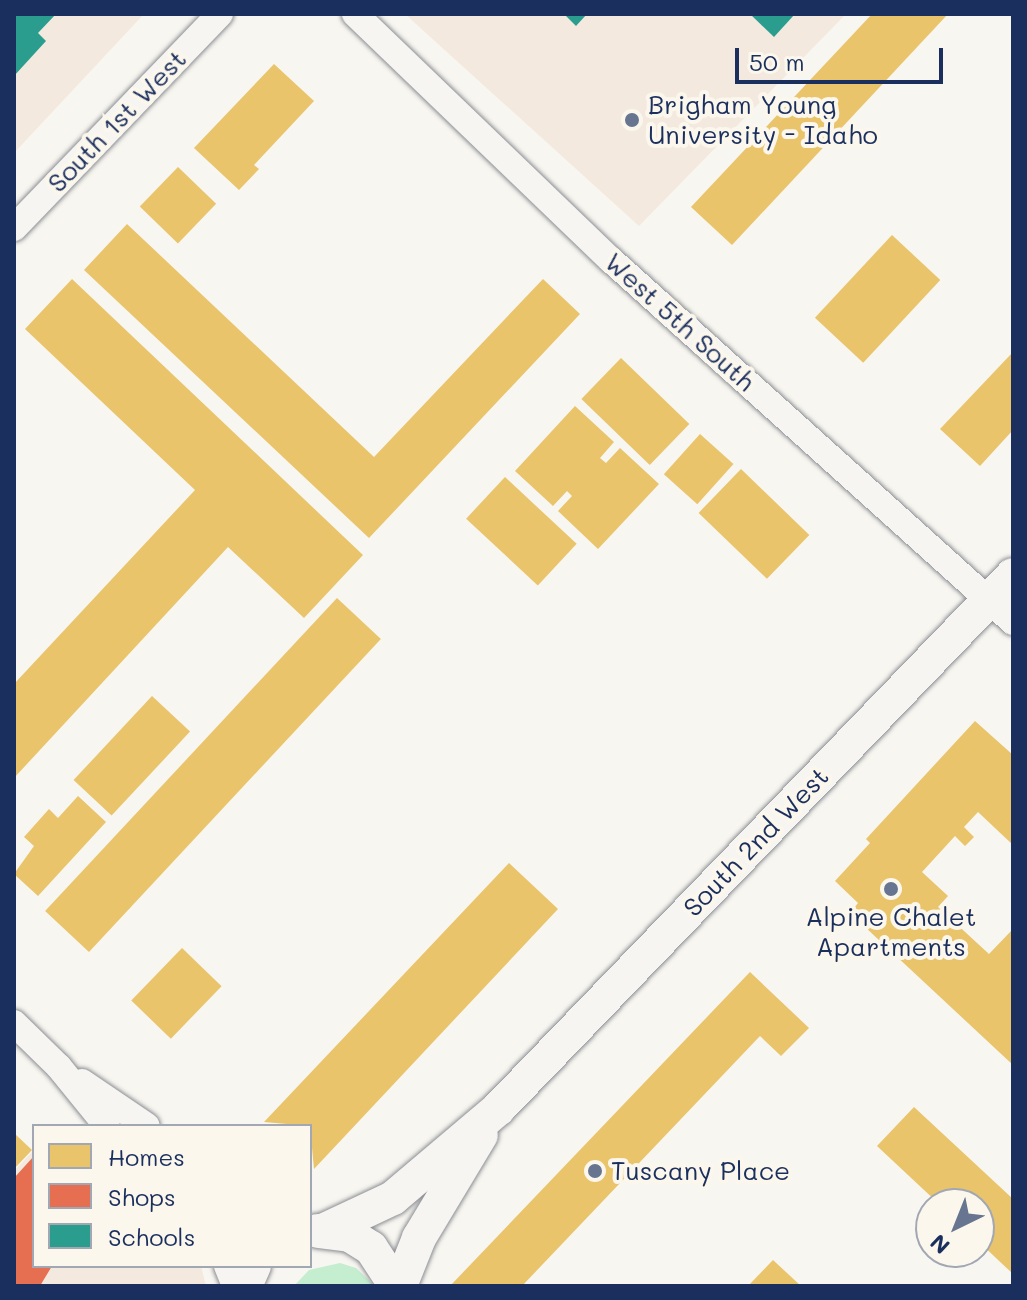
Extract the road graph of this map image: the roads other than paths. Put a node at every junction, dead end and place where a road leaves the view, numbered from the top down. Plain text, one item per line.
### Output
1 (220, 14) edge
2 (355, 14) edge
3 (14, 228) edge
4 (1013, 575) edge
5 (1001, 611) edge
6 (14, 1023) edge
7 (59, 1067) junction
8 (499, 1108) junction
9 (105, 1124) edge
10 (144, 1124) edge
11 (318, 1231) edge
12 (398, 1286) edge

1 - 3 street, South 1st West
2 - 5 street, West 5th South
4 - 5 main road, South 2nd West
5 - 8 main road, South 2nd West
6 - 7 street
7 - 9 street
7 - 10 street
8 - 11 main road, South 2nd West
8 - 12 main road, South 2nd West
11 - 12 main road

